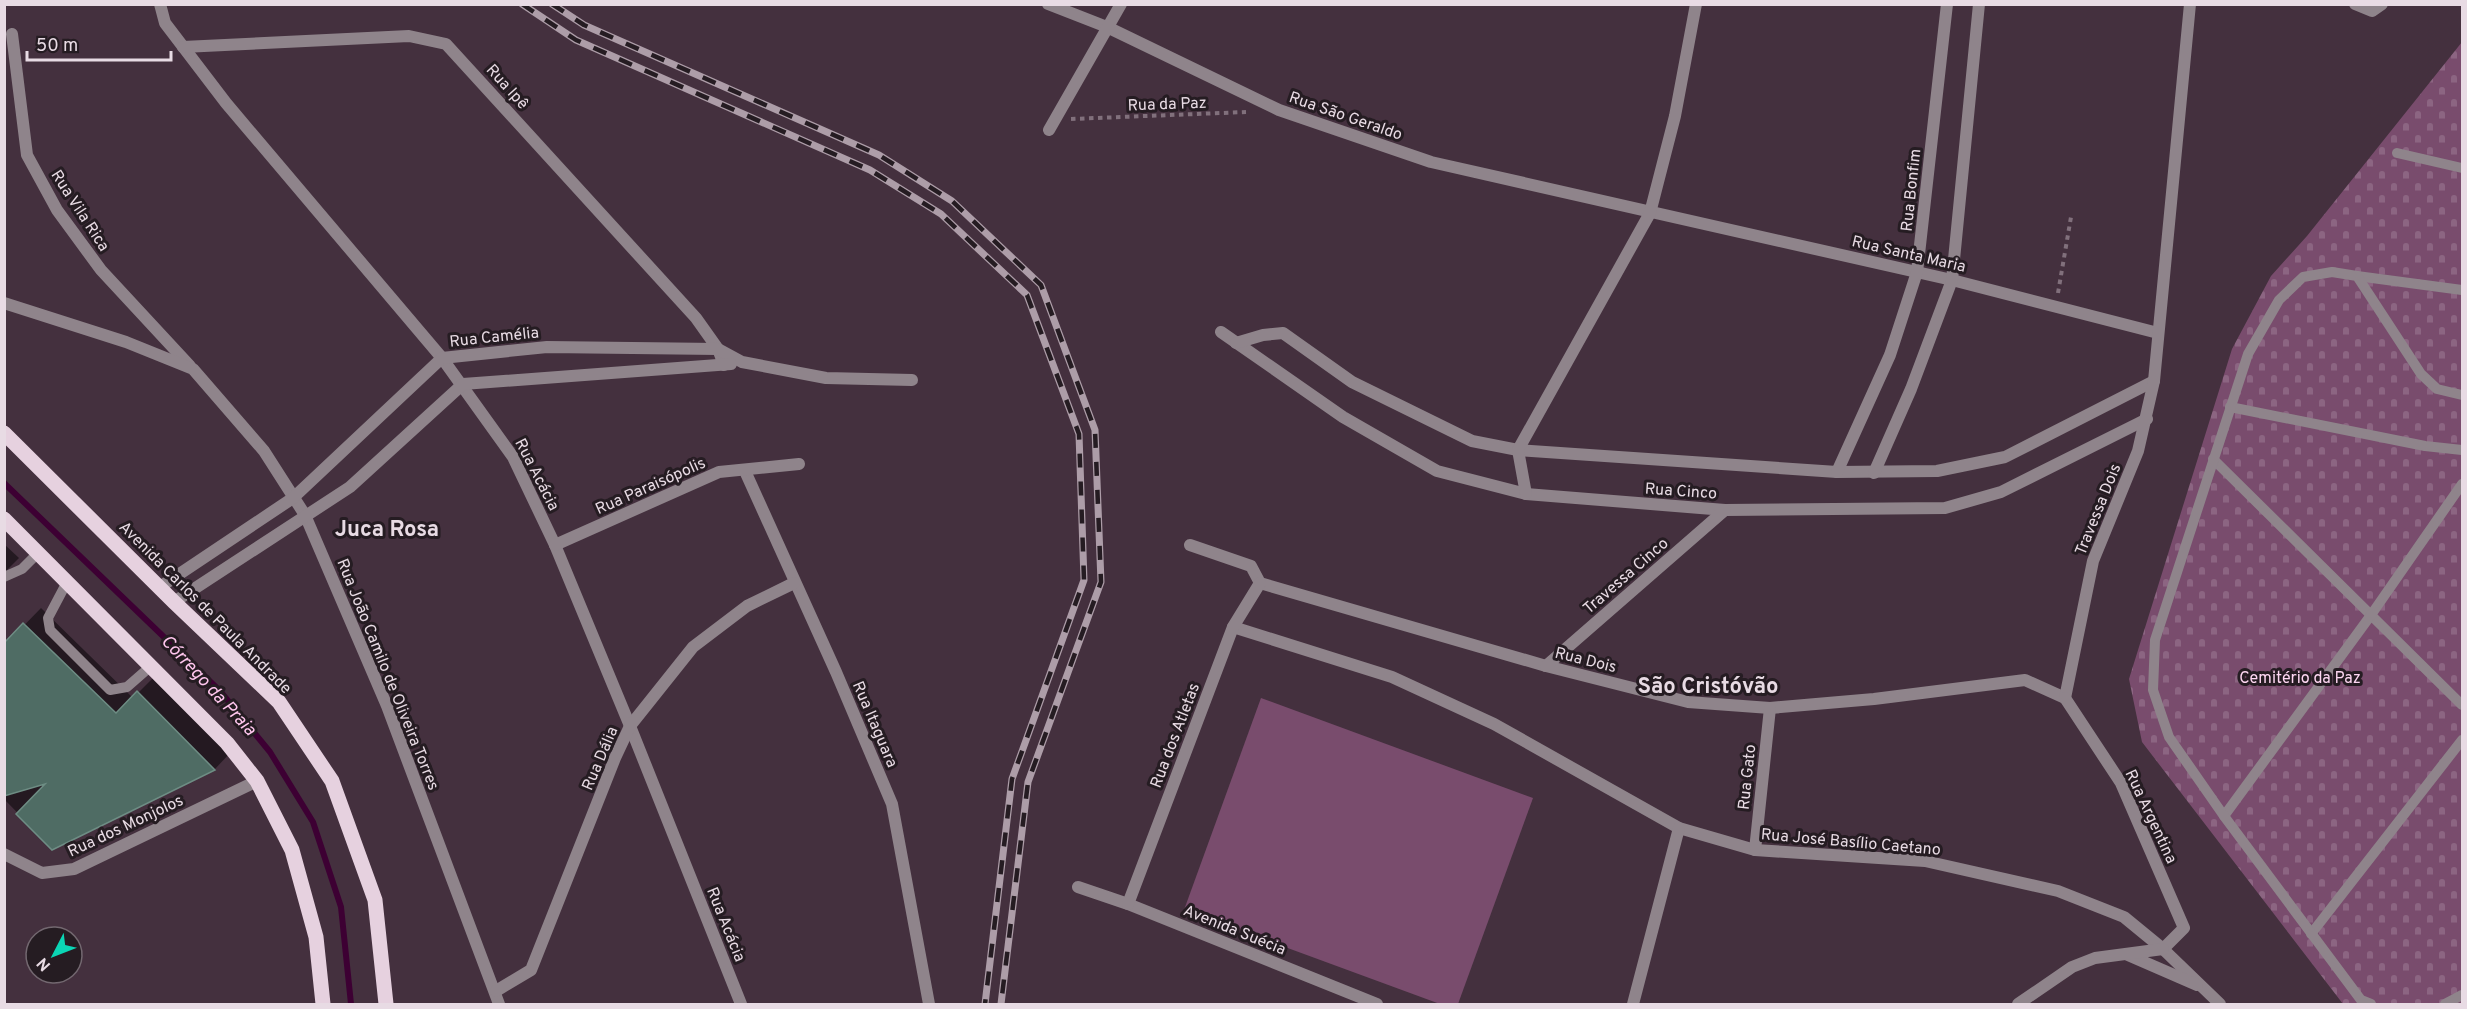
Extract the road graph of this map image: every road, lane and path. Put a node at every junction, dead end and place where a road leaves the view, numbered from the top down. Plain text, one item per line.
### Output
1 (160, 4) edge
2 (1048, 4) edge
3 (1120, 4) edge
4 (1696, 4) edge
5 (1947, 4) edge
6 (1979, 4) edge
7 (2190, 4) edge
8 (2355, 4) edge
9 (2382, 4) edge
10 (1107, 27) junction
11 (12, 34) dead end
12 (183, 47) junction
13 (1279, 110) junction
14 (1052, 125) joint
15 (2397, 153) dead end
16 (2463, 168) edge
17 (1650, 213) junction
18 (2071, 216) dead end
19 (1917, 272) junction
20 (2357, 276) junction
21 (1952, 280) junction
22 (2463, 291) edge
23 (4, 303) edge
24 (2056, 306) junction
25 (1221, 333) dead end
26 (2158, 333) junction
27 (1236, 343) junction
28 (718, 349) junction
29 (442, 358) junction
30 (742, 362) junction
31 (724, 365) junction
32 (193, 369) junction
33 (912, 380) dead end
34 (2154, 381) junction
35 (463, 384) junction
36 (2463, 395) edge
37 (2230, 406) junction
38 (2146, 419) junction
39 (4, 433) edge
40 (1518, 450) junction
41 (2463, 450) edge
42 (2213, 459) junction
43 (799, 464) dead end
44 (745, 471) junction
45 (1837, 472) junction
46 (1874, 473) junction
47 (2463, 484) edge
48 (1526, 494) junction
49 (293, 498) junction
50 (1725, 510) junction
51 (305, 515) junction
52 (4, 519) edge
53 (555, 545) junction
54 (1190, 545) dead end
55 (38, 553) junction
56 (4, 577) edge
57 (67, 582) junction
58 (794, 583) junction
59 (1260, 583) junction
60 (160, 587) junction
61 (174, 602) junction
62 (2371, 615) junction
63 (1233, 627) junction
64 (151, 666) junction
65 (1546, 666) junction
66 (2065, 698) junction
67 (2463, 705) edge
68 (1770, 708) junction
69 (630, 726) junction
70 (2463, 740) edge
71 (257, 781) junction
72 (2224, 816) junction
73 (1679, 828) junction
74 (1755, 850) junction
75 (4, 854) edge
76 (1078, 887) dead end
77 (1128, 904) junction
78 (2311, 934) junction
79 (2163, 949) junction
80 (2127, 954) junction
81 (2206, 988) junction
82 (496, 991) junction
83 (2463, 995) edge
84 (323, 1005) edge
85 (386, 1005) edge
86 (500, 1005) edge
87 (741, 1005) edge
88 (929, 1005) edge
89 (1377, 1005) edge
90 (1633, 1005) edge
91 (2018, 1005) edge
92 (2220, 1005) edge
93 (2371, 1005) edge
94 (2445, 1005) edge

1 - 12 street, Rua Acácia
2 - 10 street, Rua São Geraldo
3 - 10 street
4 - 17 street
5 - 19 street, Rua Bonfim
6 - 21 street
7 - 26 street, Travessa Dois
8 - 9 street
10 - 13 street, Rua São Geraldo
10 - 14 street
11 - 32 street, Rua Vila Rica
12 - 28 street, Rua Ipê
12 - 29 street, Rua Acácia
13 - 14 path, Rua da Paz
13 - 17 street, Rua São Geraldo
15 - 16 lane
17 - 19 street, Rua Santa Maria
17 - 40 street
18 - 24 path
19 - 21 street, Rua Santa Maria
19 - 45 street, Rua Bonfim
20 - 22 lane
20 - 36 lane
20 - 37 lane
21 - 24 street, Rua Santa Maria
21 - 46 street
23 - 32 street, Rua João Camilo de Oliveira Torres
24 - 26 street, Rua Santa Maria
25 - 27 street, Rua Cinco
26 - 34 street, Travessa Dois
27 - 40 street, Rua Cinco
27 - 48 street, Rua Cinco
28 - 29 street, Rua Camélia
28 - 30 street, Rua Ipê
28 - 31 street, Rua Ipê
29 - 35 street, Rua Acácia
29 - 49 street, Rua Camélia
30 - 31 street, Rua Ipê
30 - 33 street, Rua Ipê
31 - 35 street
32 - 49 street, Rua João Camilo de Oliveira Torres
34 - 38 street, Travessa Dois
34 - 46 street, Rua Cinco
35 - 51 street
35 - 53 street, Rua Acácia
37 - 41 lane
37 - 42 lane
38 - 50 street, Rua Cinco
38 - 66 street, Travessa Dois
39 - 60 main road, Avenida Carlos de Paula Andrade
40 - 45 street, Rua Cinco
40 - 48 street
42 - 62 lane
42 - 72 lane
43 - 44 street, Rua Paraisópolis
44 - 53 street, Rua Paraisópolis
44 - 58 street, Rua Itaguara
45 - 46 street, Rua Cinco
47 - 62 lane
48 - 50 street, Rua Cinco
49 - 51 street, Rua João Camilo de Oliveira Torres
49 - 60 street, Rua Camélia
50 - 65 street, Travessa Cinco
51 - 61 street
51 - 82 street, Rua João Camilo de Oliveira Torres
52 - 55 main road
53 - 69 street, Rua Acácia
54 - 59 street
55 - 56 lane
55 - 57 main road
57 - 64 main road
57 - 64 lane
58 - 69 street, Rua Dália
58 - 88 street, Rua Itaguara
59 - 63 street, Rua dos Atletas
59 - 65 street, Rua Dois
60 - 61 main road, Avenida Carlos de Paula Andrade
61 - 85 main road, Avenida Carlos de Paula Andrade
62 - 67 lane
62 - 72 lane
63 - 73 street, Rua José Basílio Caetano
63 - 77 street, Rua dos Atletas
64 - 71 main road
65 - 68 street, Rua Dois
66 - 68 street, Rua Dois
66 - 79 street, Rua Argentina
68 - 74 street, Rua Gato
69 - 82 street, Rua Dália
69 - 87 street, Rua Acácia
70 - 78 lane
71 - 75 street, Rua dos Monjolos
71 - 84 main road
72 - 78 lane
73 - 74 street, Rua José Basílio Caetano
73 - 90 street
74 - 79 street, Rua José Basílio Caetano
76 - 77 street, Avenida Suécia
77 - 89 street, Avenida Suécia
78 - 93 lane
79 - 80 street
79 - 81 street, Rua José Basílio Caetano
80 - 81 street
80 - 91 street
81 - 92 street, Rua José Basílio Caetano
82 - 86 street, Rua João Camilo de Oliveira Torres
83 - 94 lane

